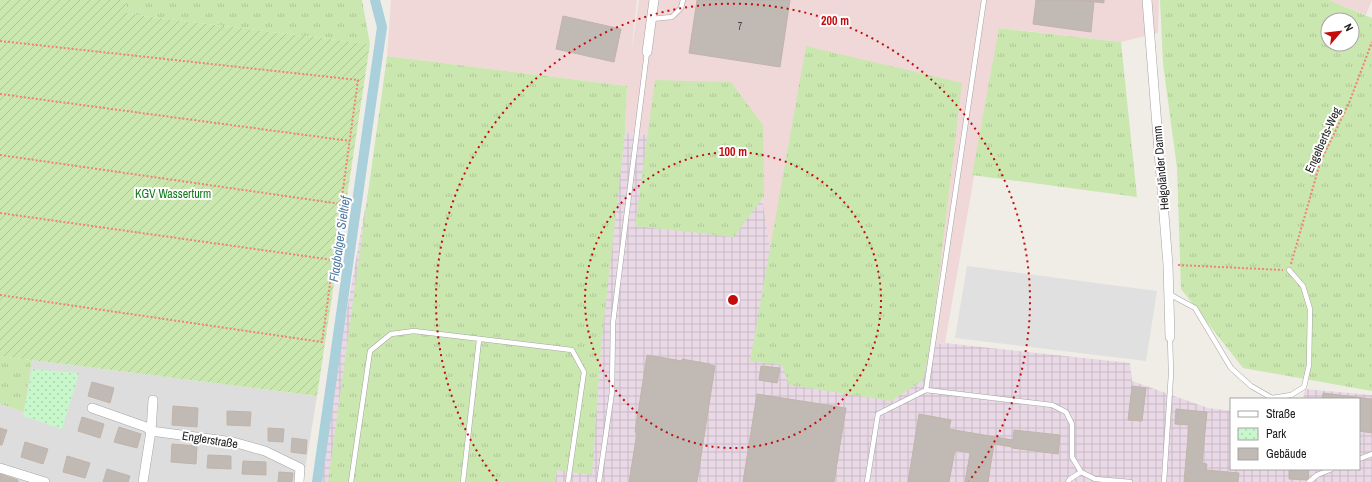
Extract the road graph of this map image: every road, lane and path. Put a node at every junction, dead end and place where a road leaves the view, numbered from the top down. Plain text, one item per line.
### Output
1 (654, 0) edge
2 (683, 0) edge
3 (984, 0) edge
4 (1147, 0) edge
5 (651, 19) junction
6 (0, 41) edge
7 (1372, 42) edge
8 (647, 52) joint
9 (0, 94) edge
10 (350, 141) junction
11 (0, 155) edge
12 (341, 204) junction
13 (0, 213) edge
14 (333, 260) junction
15 (1168, 265) junction
16 (1289, 270) junction
17 (1170, 294) junction
18 (0, 295) edge
19 (1170, 337) joint
20 (479, 340) junction
21 (926, 390) junction
22 (153, 400) dead end
23 (92, 408) dead end
24 (151, 431) junction
25 (1372, 454) edge
26 (1360, 459) edge
27 (0, 468) edge
28 (1329, 470) edge
29 (1082, 472) junction
30 (28, 480) edge
31 (45, 482) edge
32 (143, 482) edge
33 (299, 482) edge
34 (351, 482) edge
35 (463, 482) edge
36 (568, 482) edge
37 (599, 482) edge
38 (868, 482) edge
39 (1068, 482) edge
40 (1130, 482) edge
41 (1164, 482) edge
42 (1308, 482) edge

1 - 5 street
2 - 5 lane
3 - 21 lane
4 - 15 street, Helgoländer Damm
5 - 8 street
6 - 10 path
7 - 16 path, Engelberts-Weg
8 - 37 lane
9 - 10 path
10 - 12 path
11 - 12 path
12 - 14 path
13 - 14 path
14 - 18 path
15 - 16 path
15 - 17 street, Helgoländer Damm
16 - 17 lane
17 - 19 street, Helgoländer Damm
19 - 41 lane
20 - 34 lane
20 - 35 lane
20 - 36 lane
21 - 29 lane
21 - 38 lane
22 - 24 street
23 - 24 street, Englerstraße
24 - 32 street
24 - 33 street, Englerstraße
25 - 26 lane
27 - 30 street
28 - 42 lane
29 - 39 lane
29 - 40 lane
30 - 31 street

